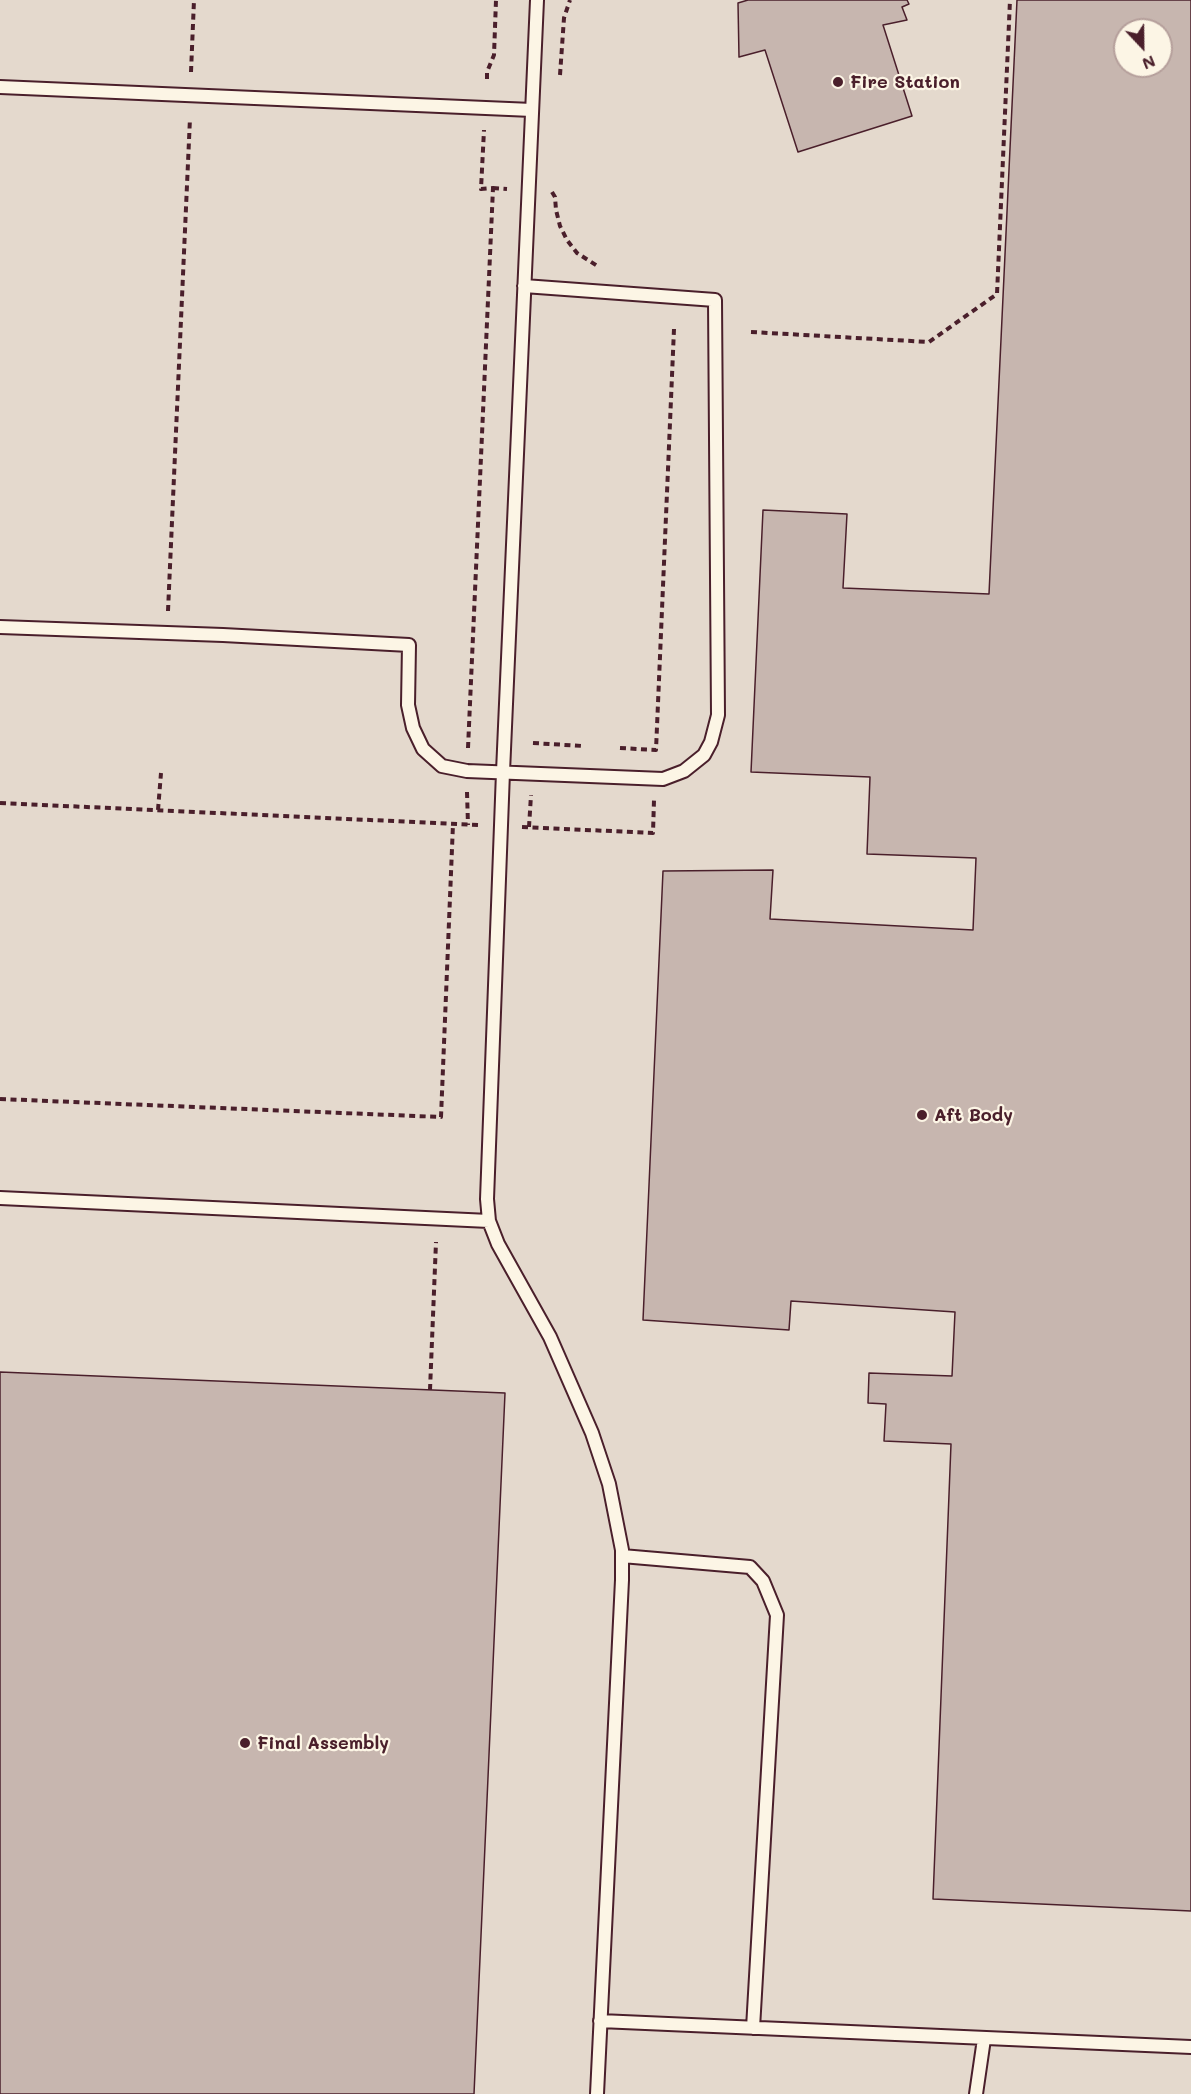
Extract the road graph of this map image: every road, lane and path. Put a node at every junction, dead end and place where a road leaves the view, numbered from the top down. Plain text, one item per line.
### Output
1 (194, 0) edge
2 (496, 0) edge
3 (537, 0) edge
4 (570, 0) edge
5 (1010, 0) edge
6 (191, 73) dead end
7 (560, 75) dead end
8 (487, 79) dead end
9 (0, 87) edge
10 (532, 110) junction
11 (190, 113) dead end
12 (484, 128) dead end
13 (493, 188) junction
14 (511, 189) dead end
15 (552, 192) dead end
16 (608, 270) dead end
17 (524, 286) junction
18 (674, 329) dead end
19 (751, 332) dead end
20 (0, 627) edge
21 (167, 633) junction
22 (533, 743) dead end
23 (583, 746) dead end
24 (468, 748) dead end
25 (620, 748) dead end
26 (502, 772) junction
27 (161, 773) dead end
28 (466, 786) dead end
29 (531, 794) dead end
30 (654, 798) dead end
31 (0, 803) edge
32 (158, 810) junction
33 (453, 824) junction
34 (468, 825) junction
35 (500, 826) junction
36 (529, 827) junction
37 (0, 1098) edge
38 (0, 1198) edge
39 (489, 1221) junction
40 (436, 1242) dead end
41 (430, 1390) dead end
42 (622, 1556) junction
43 (600, 2021) junction
44 (753, 2028) junction
45 (984, 2039) junction
46 (1191, 2047) edge
47 (597, 2094) edge
48 (976, 2094) edge

1 - 6 path
2 - 8 path
3 - 10 lane
4 - 7 path
5 - 19 path
9 - 10 lane
10 - 17 lane
11 - 21 path
12 - 13 path
13 - 14 path
13 - 24 path
15 - 16 path
17 - 26 lane
17 - 26 lane
18 - 25 path
20 - 21 lane
21 - 26 lane
22 - 23 path
26 - 35 lane
27 - 32 path
28 - 34 path
29 - 36 path
30 - 36 path
31 - 32 path
32 - 33 path
33 - 34 path
33 - 37 path
34 - 35 path
35 - 36 path
35 - 39 lane
38 - 39 lane
39 - 42 lane
40 - 41 path
42 - 43 lane
42 - 44 lane
43 - 44 lane
43 - 47 lane
44 - 45 lane
45 - 46 lane
45 - 48 lane

